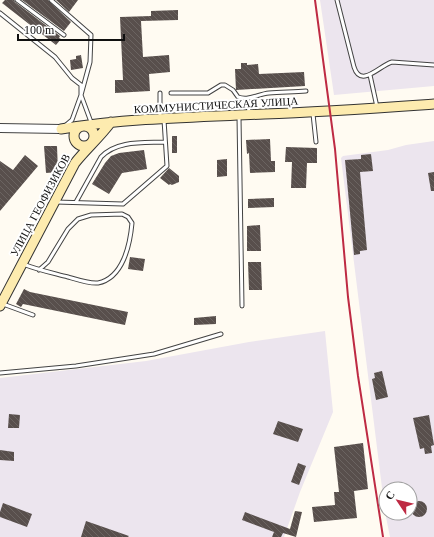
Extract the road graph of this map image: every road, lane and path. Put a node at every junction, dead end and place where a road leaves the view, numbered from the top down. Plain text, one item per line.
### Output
1 (16, 0) edge
2 (50, 0) edge
3 (337, 0) edge
4 (0, 13) edge
5 (64, 36) dead end
6 (434, 65) edge
7 (370, 75) junction
8 (306, 92) dead end
9 (160, 93) dead end
10 (171, 93) dead end
11 (81, 95) junction
12 (248, 98) junction
13 (434, 104) edge
14 (378, 109) junction
15 (313, 112) junction
16 (239, 115) junction
17 (249, 115) junction
18 (162, 119) junction
19 (111, 122) junction
20 (92, 125) junction
21 (82, 126) junction
22 (0, 128) edge
23 (61, 130) junction
24 (75, 141) junction
25 (166, 142) junction
26 (316, 142) dead end
27 (90, 144) junction
28 (75, 163) junction
29 (54, 202) junction
30 (76, 202) junction
31 (22, 264) junction
32 (39, 270) junction
33 (1, 305) edge
34 (242, 306) dead end
35 (33, 315) dead end
36 (221, 334) dead end
37 (0, 373) edge

1 - 5 lane
2 - 11 lane
3 - 7 lane
4 - 11 lane
6 - 7 lane
7 - 14 lane
8 - 12 lane
9 - 18 lane
10 - 12 lane
11 - 20 lane
11 - 23 lane
12 - 17 lane
13 - 14 main road, КОММУНИСТИЧЕСКАЯ УЛИЦА
14 - 15 main road, КОММУНИСТИЧЕСКАЯ УЛИЦА
15 - 17 main road, КОММУНИСТИЧЕСКАЯ УЛИЦА
15 - 26 lane
16 - 17 main road, КОММУНИСТИЧЕСКАЯ УЛИЦА
16 - 18 main road, КОММУНИСТИЧЕСКАЯ УЛИЦА
16 - 34 lane
18 - 19 main road, КОММУНИСТИЧЕСКАЯ УЛИЦА
18 - 25 lane
19 - 20 main road, КОММУНИСТИЧЕСКАЯ УЛИЦА
19 - 27 main road, УЛИЦА ГЕОФИЗИКОВ
20 - 21 main road, КОММУНИСТИЧЕСКАЯ УЛИЦА
21 - 23 main road, КОММУНИСТИЧЕСКАЯ УЛИЦА
21 - 24 main road
21 - 27 main road
22 - 23 street, КОММУНИСТИЧЕСКАЯ УЛИЦА
23 - 24 main road
24 - 27 main road
24 - 28 main road
25 - 30 lane
25 - 30 lane
27 - 28 main road, УЛИЦА ГЕОФИЗИКОВ
28 - 29 main road, УЛИЦА ГЕОФИЗИКОВ
29 - 30 lane
29 - 31 main road, УЛИЦА ГЕОФИЗИКОВ
31 - 32 lane
31 - 33 main road, УЛИЦА ГЕОФИЗИКОВ
32 - 32 lane
33 - 35 lane
36 - 37 lane

